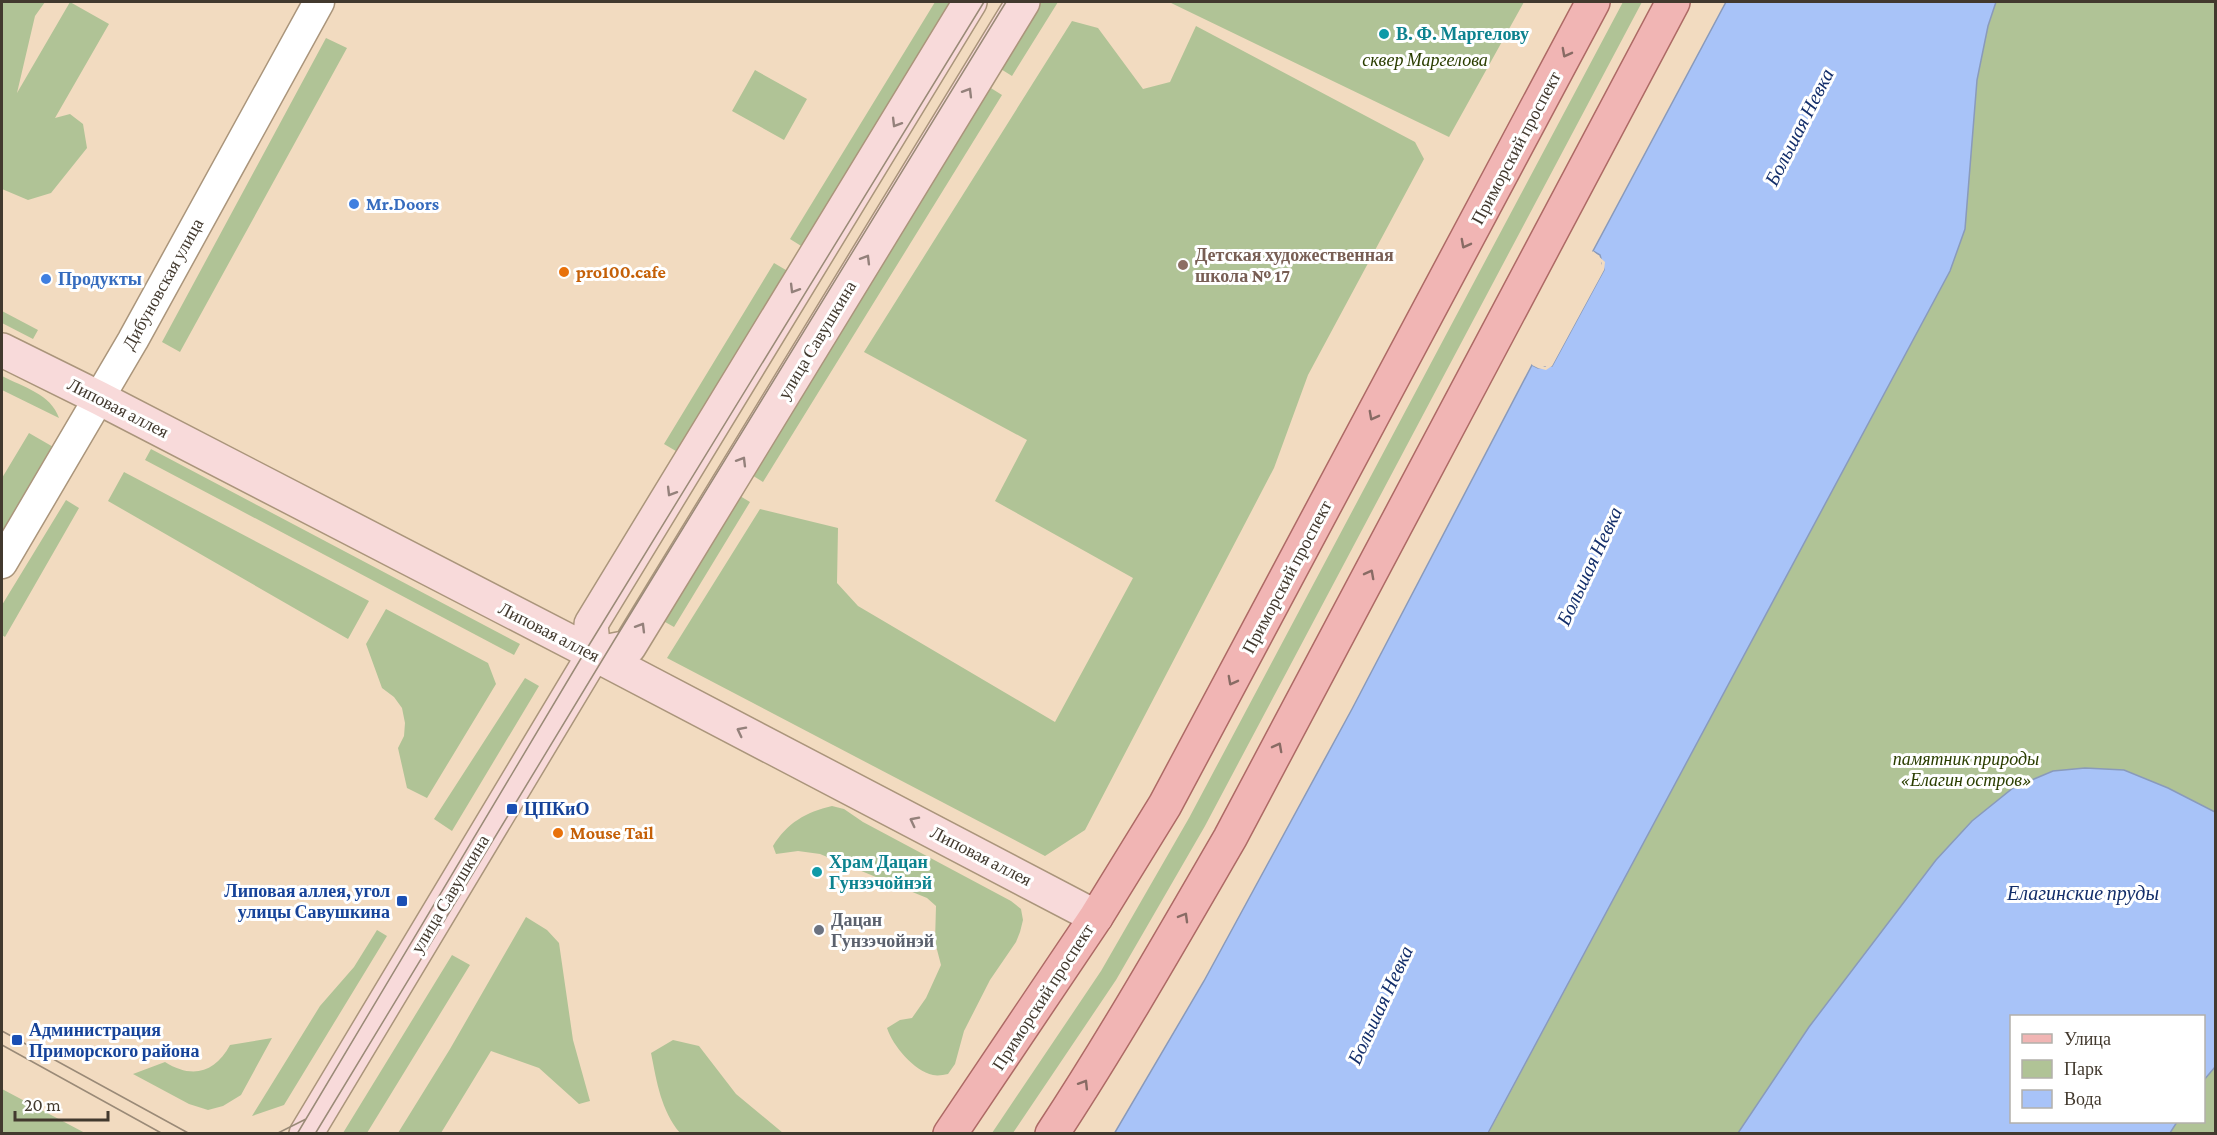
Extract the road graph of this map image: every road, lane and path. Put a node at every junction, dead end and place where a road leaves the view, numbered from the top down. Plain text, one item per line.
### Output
1 (319, 2) edge
2 (970, 2) edge
3 (1023, 2) edge
4 (1593, 2) edge
5 (1673, 2) edge
6 (2, 350) edge
7 (99, 398) junction
8 (2, 563) edge
9 (594, 654) junction
10 (1095, 917) junction
11 (306, 1134) edge
12 (950, 1134) edge
13 (1052, 1134) edge

1 - 7 street, Дибуновская улица
2 -> 9 main road
9 -> 3 main road, улица Савушкина
4 -> 10 main road, Приморский проспект
13 -> 5 main road
6 - 7 main road, Липовая аллея
7 - 8 street, Дибуновская улица
7 - 9 main road, Липовая аллея
10 -> 9 main road, Липовая аллея
9 - 11 main road, улица Савушкина
10 - 12 main road, Приморский проспект

